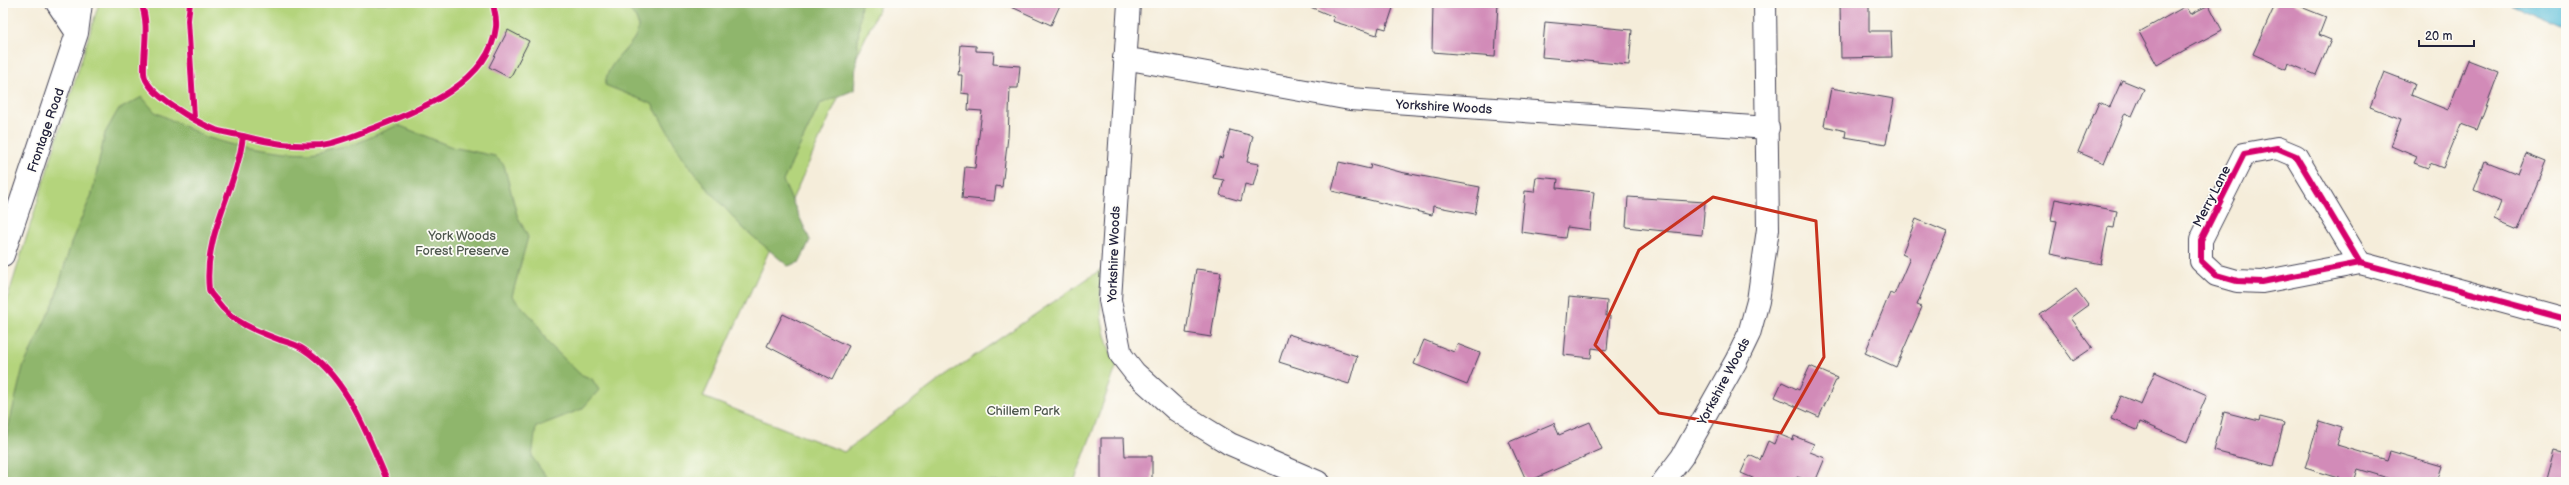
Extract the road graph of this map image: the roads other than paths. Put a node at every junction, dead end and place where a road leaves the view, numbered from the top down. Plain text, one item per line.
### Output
1 (58, 3) edge
2 (81, 3) edge
3 (1129, 3) edge
4 (1765, 3) edge
5 (78, 33) junction
6 (1124, 58) junction
7 (1768, 128) junction
8 (3, 255) edge
9 (2360, 263) junction
10 (2566, 319) edge
11 (1318, 482) edge
12 (1663, 482) edge

1 - 5 street
2 - 5 street, Frontage Road
3 - 6 street, Yorkshire Woods
4 - 7 street, Yorkshire Woods
5 - 8 street, Frontage Road
6 - 7 street, Yorkshire Woods
6 - 11 street, Yorkshire Woods
7 - 12 street, Yorkshire Woods
9 - 9 street, Merry Lane
9 - 10 street, Merry Lane

